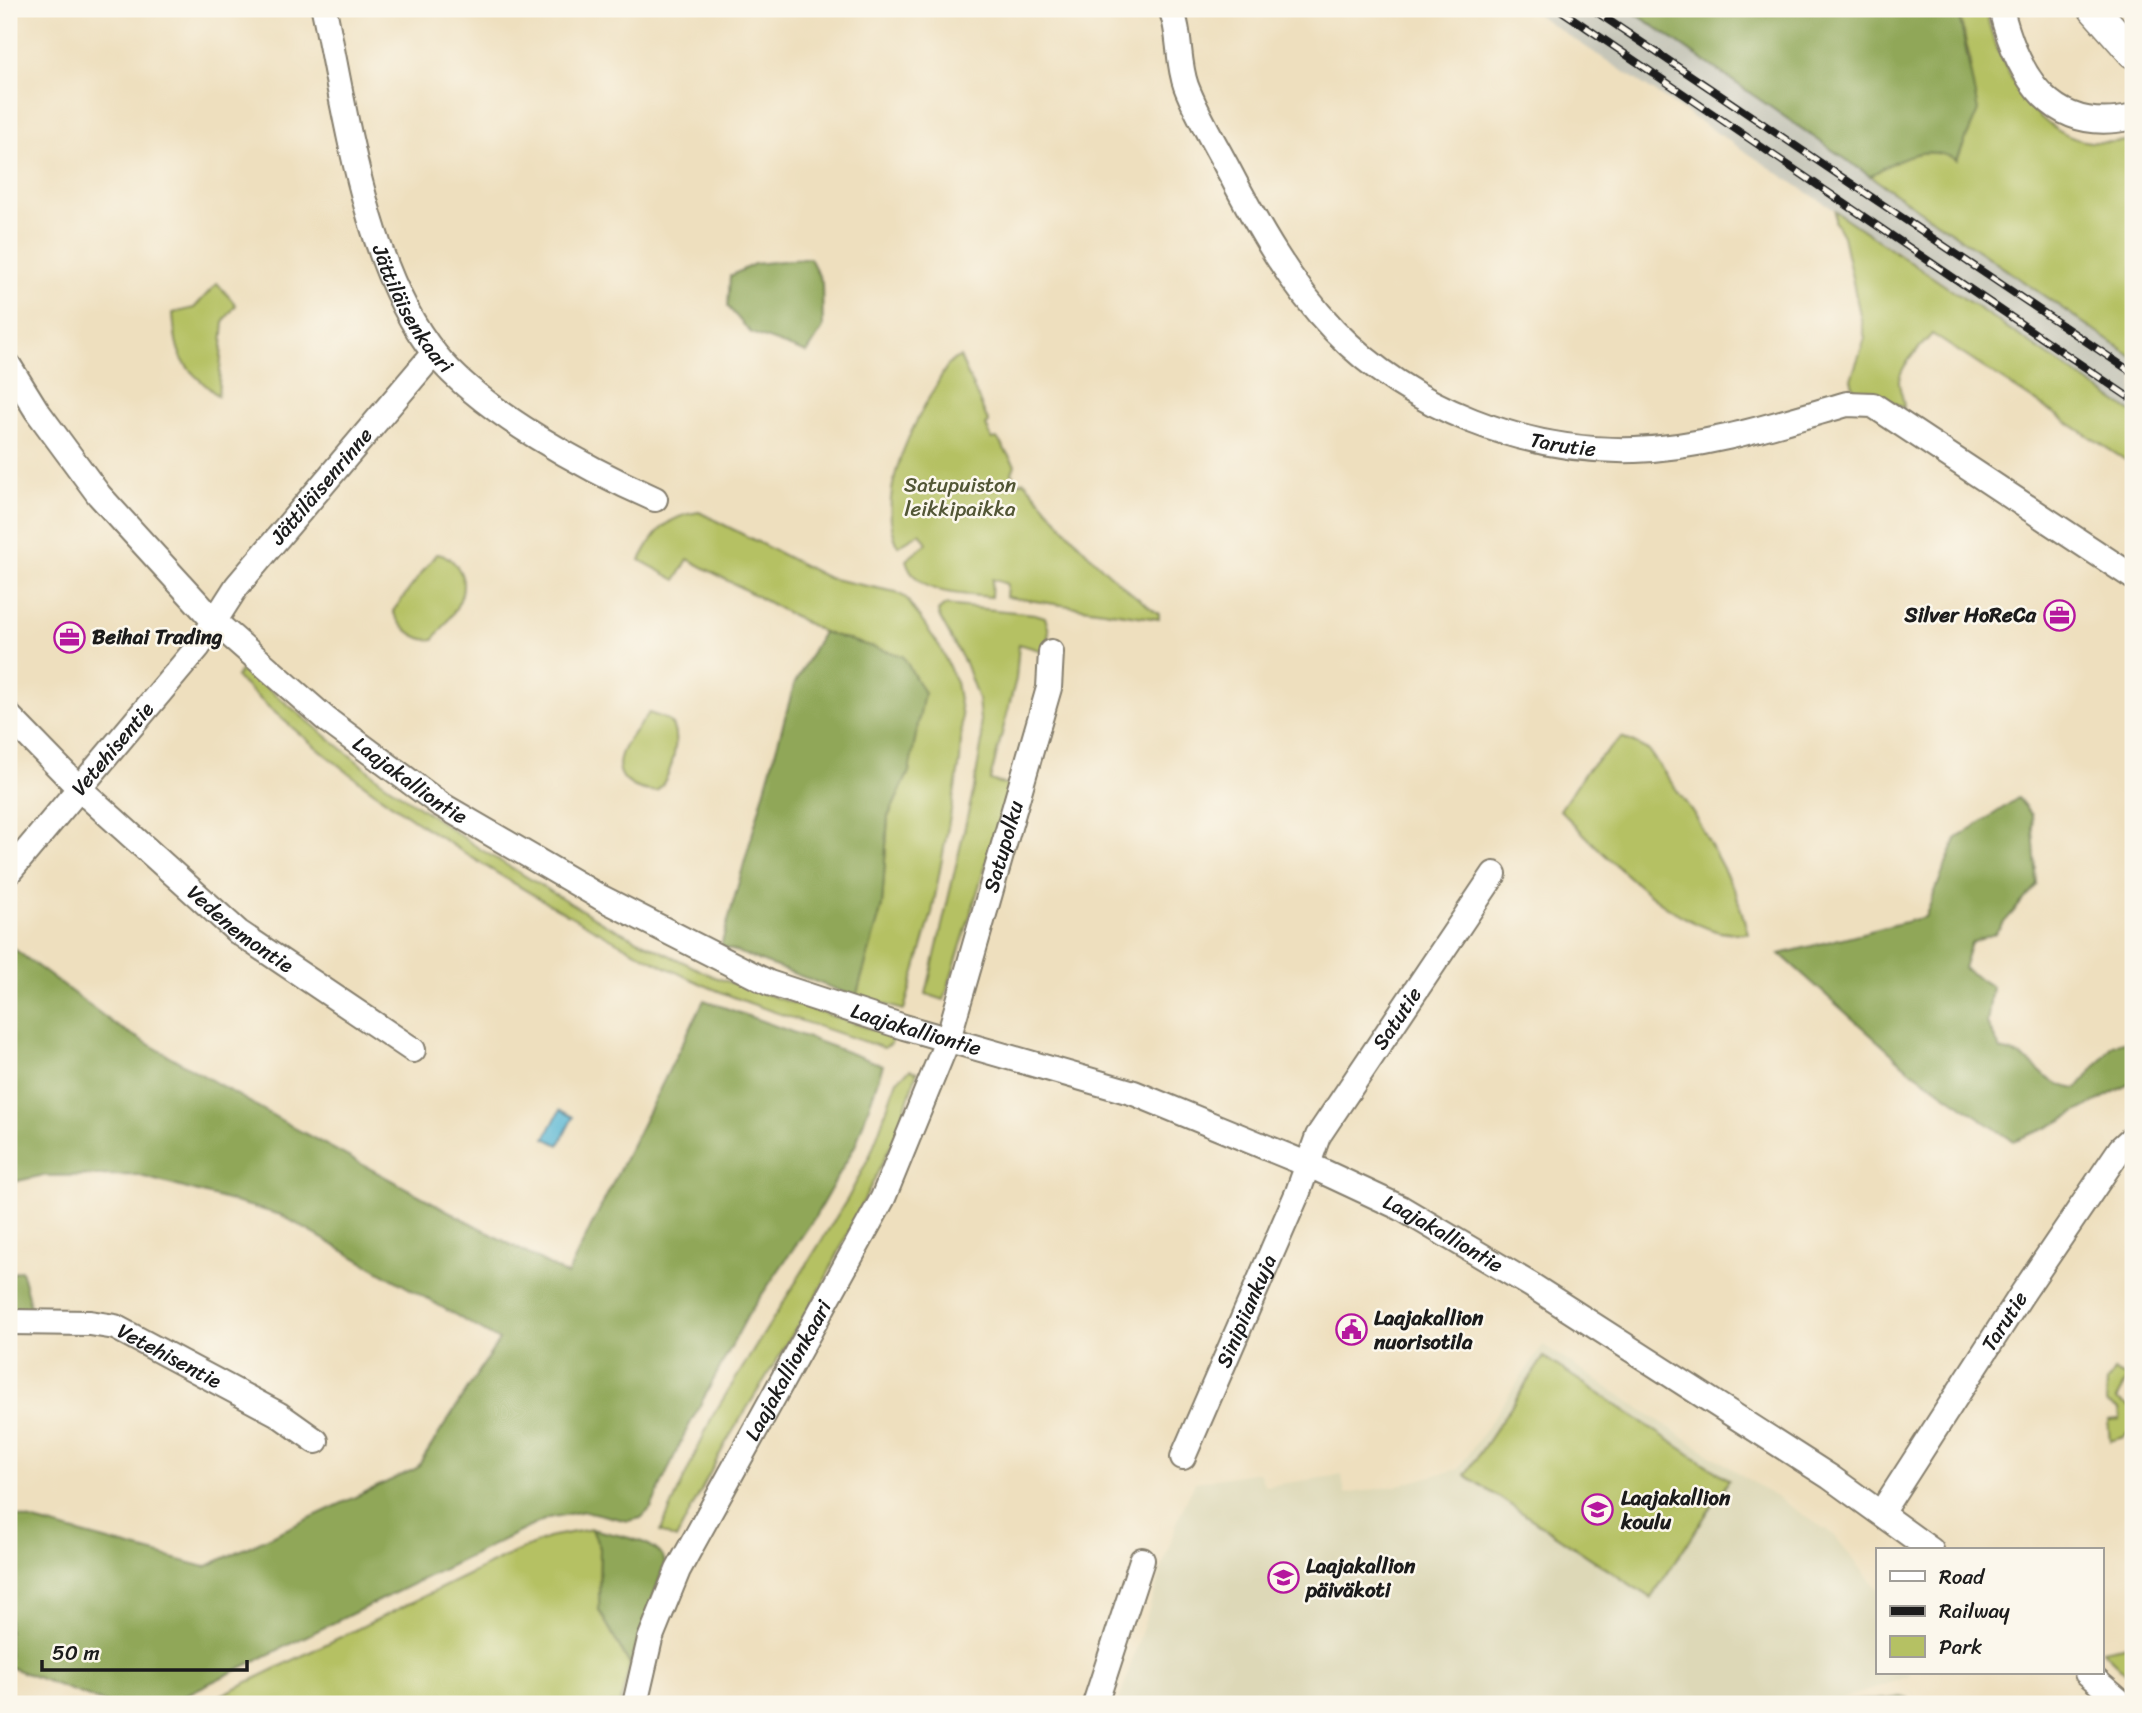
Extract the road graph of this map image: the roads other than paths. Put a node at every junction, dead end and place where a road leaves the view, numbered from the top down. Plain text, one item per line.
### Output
1 (324, 9) edge
2 (1171, 9) edge
3 (2001, 9) edge
4 (2094, 9) edge
5 (2133, 53) edge
6 (2133, 117) edge
7 (434, 353) junction
8 (9, 366) edge
9 (655, 499) dead end
10 (2133, 577) edge
11 (214, 621) junction
12 (1051, 652) dead end
13 (9, 716) edge
14 (81, 790) junction
15 (9, 872) edge
16 (1494, 874) dead end
17 (948, 1039) junction
18 (413, 1050) dead end
19 (2133, 1137) edge
20 (1309, 1165) junction
21 (9, 1322) edge
22 (316, 1441) dead end
23 (1183, 1457) dead end
24 (1881, 1513) junction
25 (1928, 1548) edge
26 (1142, 1560) dead end
27 (2088, 1674) edge
28 (635, 1704) edge
29 (1095, 1704) edge
30 (2123, 1704) edge

1 - 7 street, Jättiläisenkaari
2 - 10 street, Tarutie
3 - 6 street
4 - 5 street
7 - 9 street, Jättiläisenkaari
7 - 11 street, Jättiläisenrinne
8 - 11 street, Laajakalliontie
11 - 14 street, Vetehisentie
11 - 17 street, Laajakalliontie
12 - 17 street, Satupolku
13 - 14 street, Vedenemontie
14 - 15 street, Vetehisentie
14 - 18 street, Vedenemontie
16 - 20 street, Satutie
17 - 20 street, Laajakalliontie
17 - 28 street, Laajakallionkaari
19 - 24 street, Tarutie
20 - 23 street, Sinipiiankuja
20 - 24 street, Laajakalliontie
21 - 22 street, Vetehisentie
24 - 25 street, Laajakalliontie
26 - 29 street
27 - 30 street

